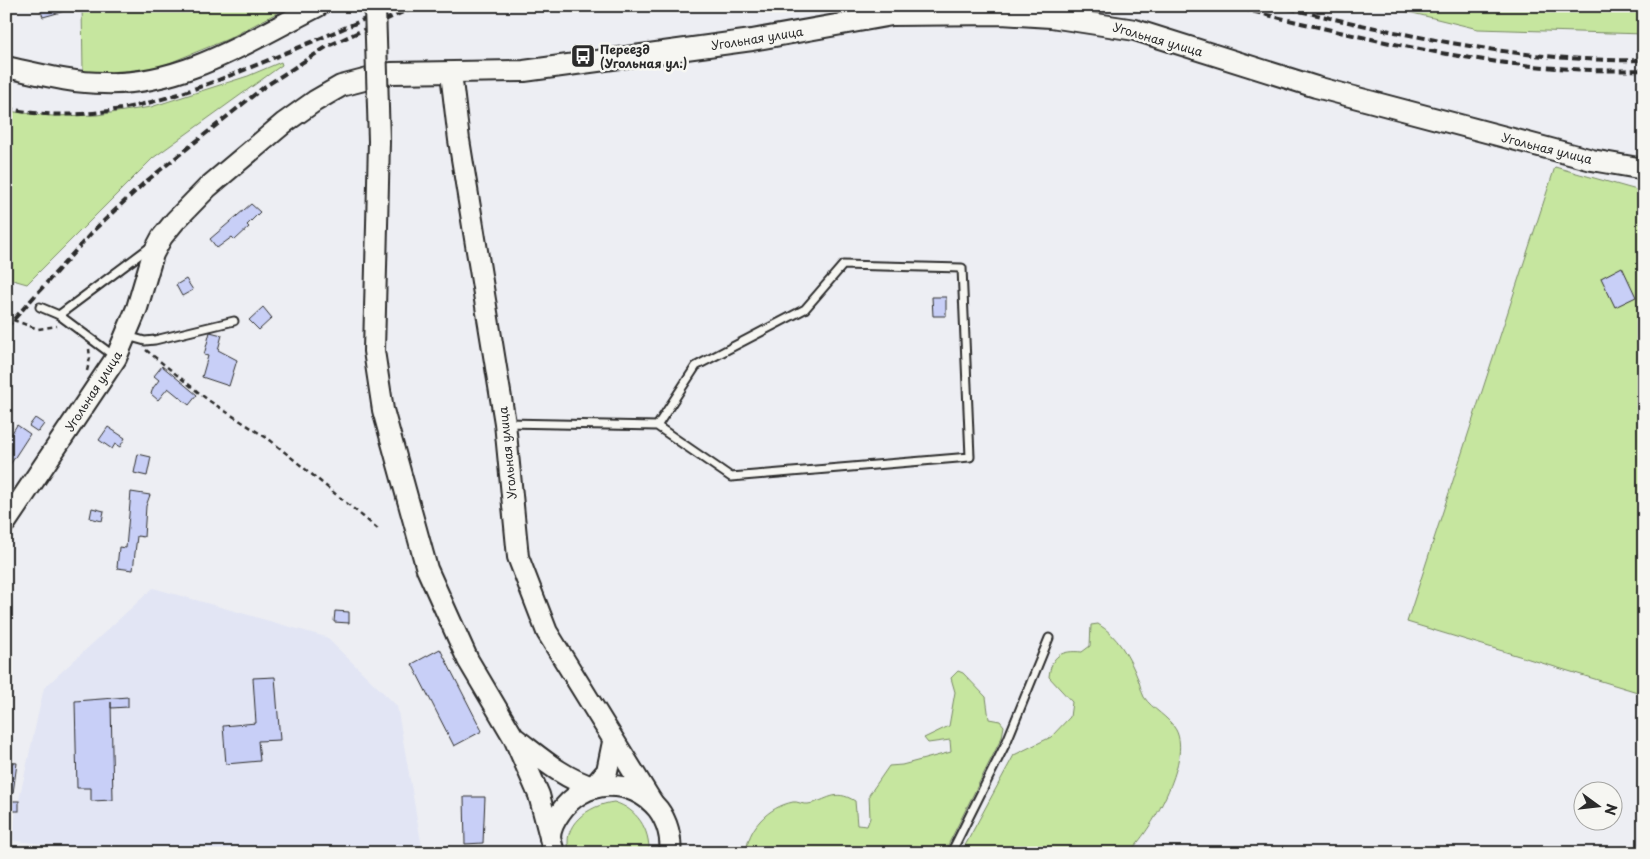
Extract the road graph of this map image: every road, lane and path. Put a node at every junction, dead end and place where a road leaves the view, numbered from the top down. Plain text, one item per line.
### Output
1 (318, 6) edge
2 (375, 6) edge
3 (6, 67) edge
4 (451, 72) junction
5 (1644, 169) edge
6 (162, 237) junction
7 (40, 307) dead end
8 (59, 315) junction
9 (10, 319) edge
10 (234, 321) dead end
11 (64, 330) dead end
12 (133, 338) junction
13 (87, 344) dead end
14 (116, 358) junction
15 (86, 376) dead end
16 (504, 423) junction
17 (658, 426) junction
18 (6, 522) edge
19 (378, 529) dead end
20 (1049, 638) dead end
21 (514, 738) junction
22 (613, 742) junction
23 (593, 787) junction
24 (652, 802) junction
25 (552, 845) edge
26 (670, 853) edge
27 (951, 853) edge

1 - 3 main road
2 - 21 main road, bridge
4 - 5 main road, Угольная улица
4 - 6 main road, Угольная улица
4 - 16 main road, Угольная улица
6 - 8 lane
6 - 12 main road, Угольная улица
7 - 8 lane
8 - 14 lane
9 - 11 path
10 - 12 lane
12 - 14 main road, Угольная улица
12 - 19 path
13 - 15 path
14 - 18 main road, Угольная улица
16 - 17 lane
16 - 22 main road, Угольная улица
17 - 17 lane
20 - 27 lane
21 - 23 main road
21 - 25 main road
22 - 23 main road
22 - 24 main road, Угольная улица
23 - 24 main road
23 - 25 main road
24 - 26 main road, Угольная улица

